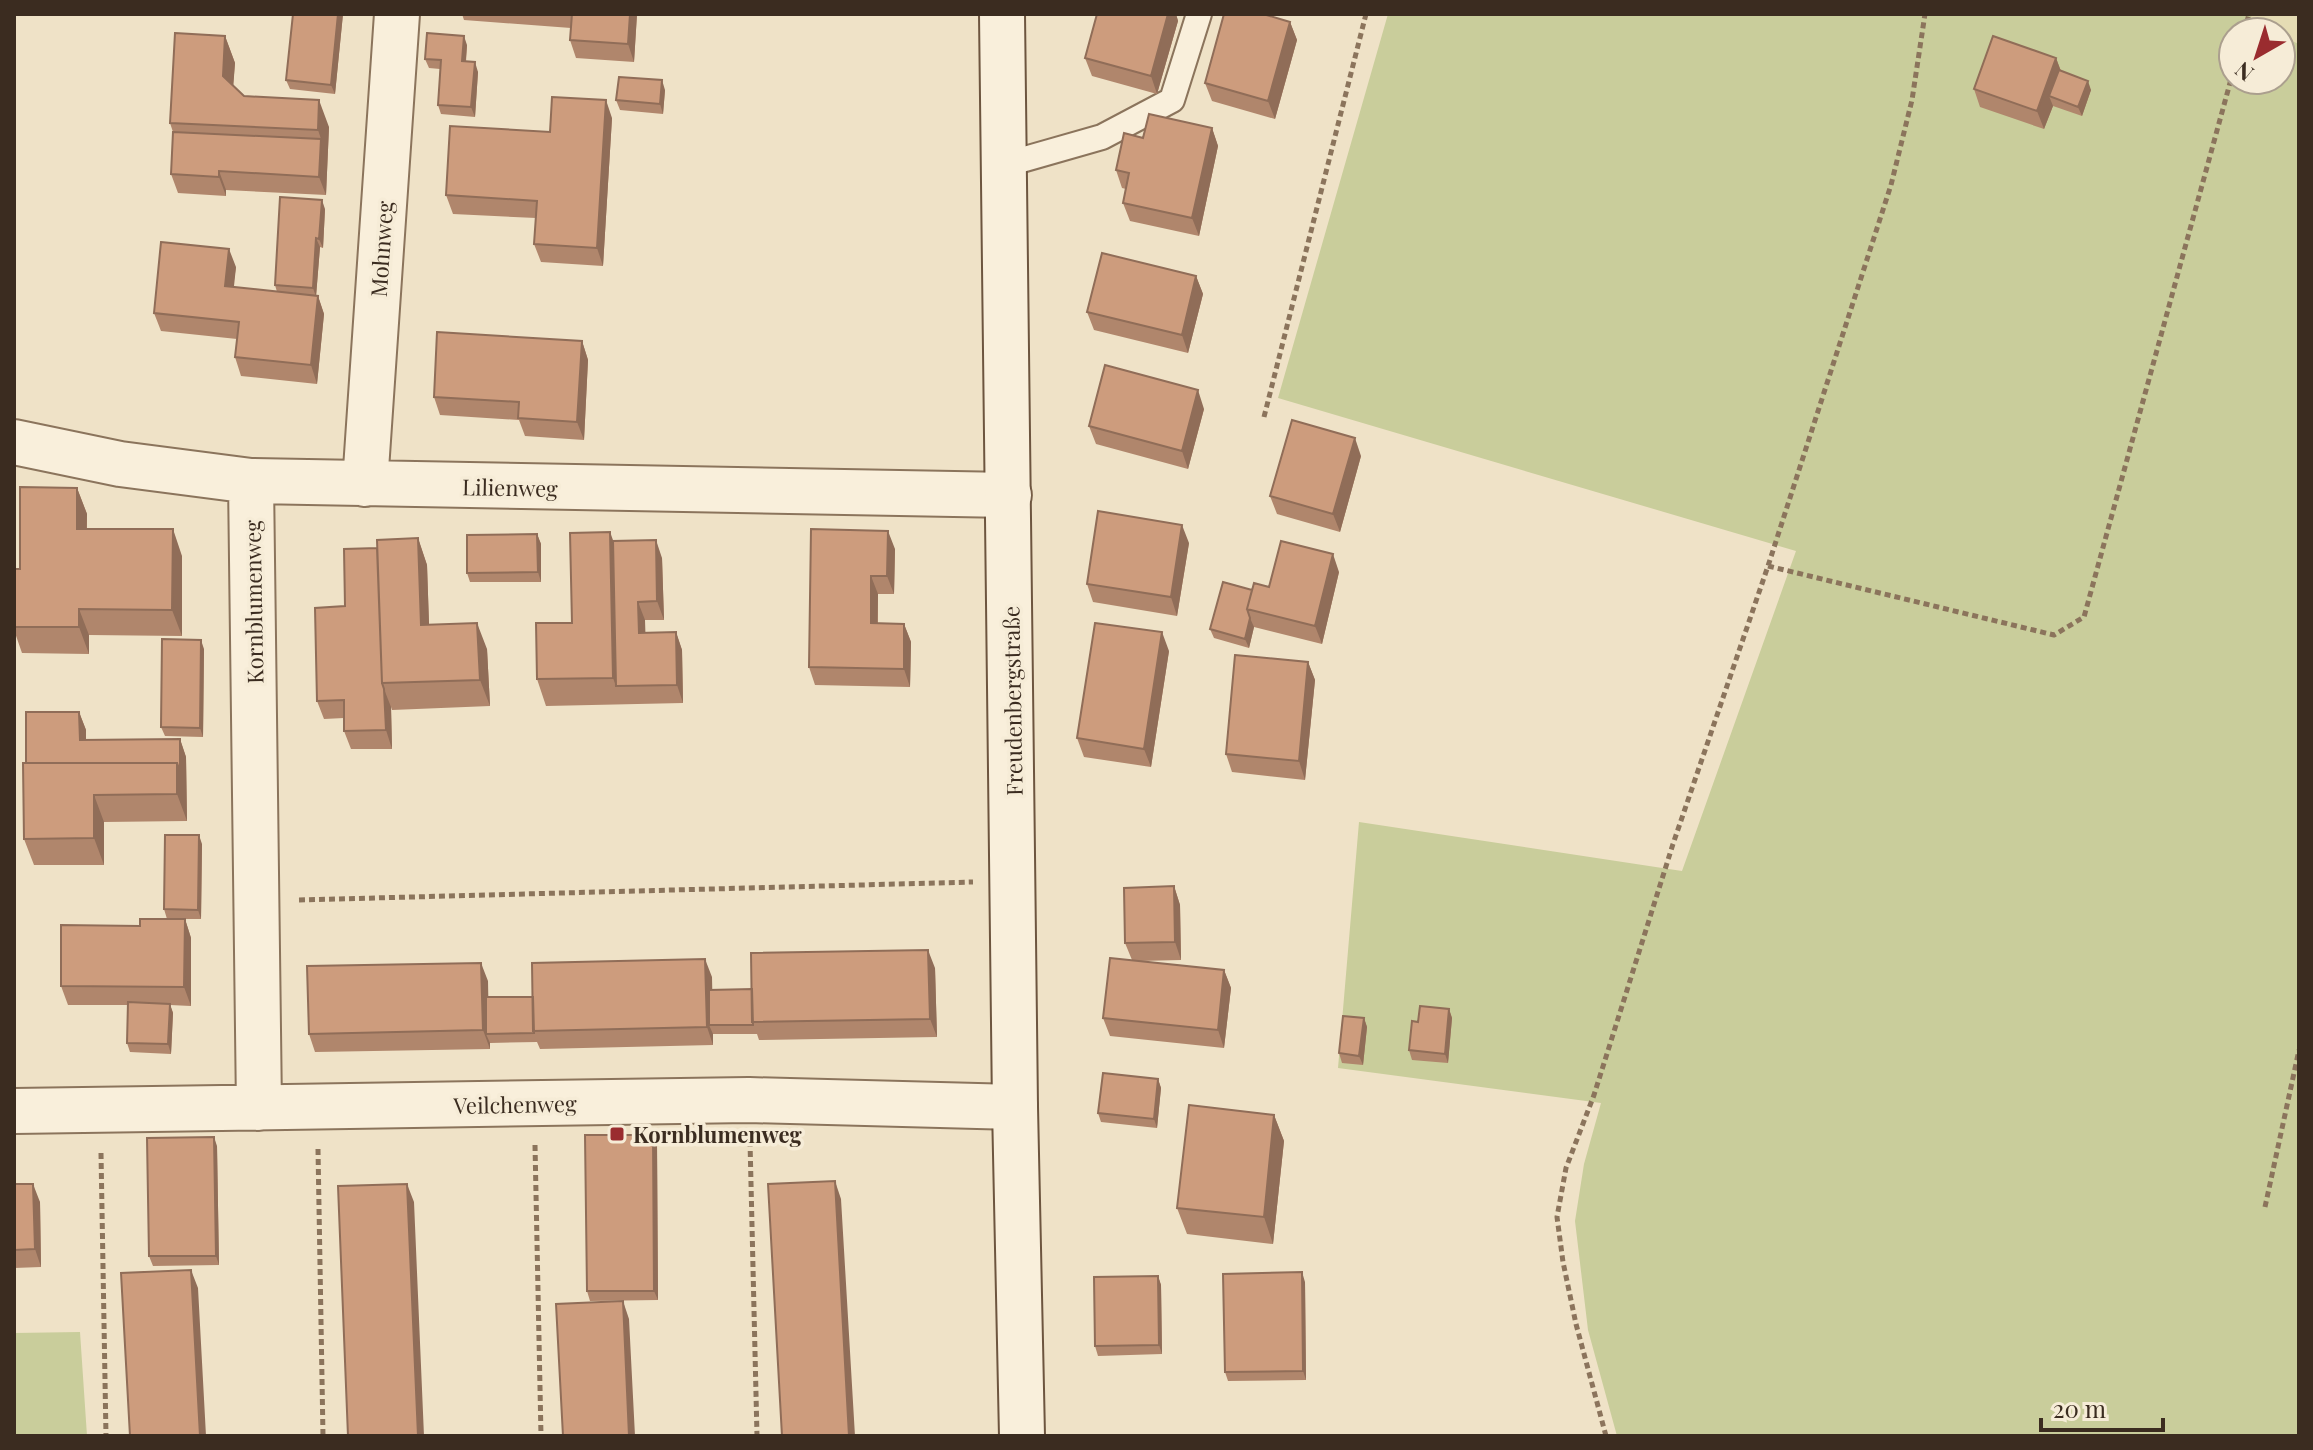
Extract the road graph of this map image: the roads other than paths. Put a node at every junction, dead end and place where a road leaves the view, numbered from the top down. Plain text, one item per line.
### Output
1 (397, 14) edge
2 (1002, 14) edge
3 (1199, 14) edge
4 (1004, 165) junction
5 (14, 442) edge
6 (251, 481) junction
7 (365, 484) junction
8 (1009, 495) junction
9 (1015, 1107) junction
10 (259, 1108) junction
11 (14, 1111) edge
12 (1022, 1436) edge

1 - 7 street, Mohnweg
2 - 4 street, Freudenbergstraße
3 - 4 lane
4 - 8 street, Freudenbergstraße
5 - 6 street, Lilienweg
6 - 7 street, Lilienweg
6 - 10 street, Kornblumenweg
7 - 8 street, Lilienweg
8 - 9 street, Freudenbergstraße
9 - 10 street, Veilchenweg
9 - 12 street, Freudenbergstraße
10 - 11 street, Veilchenweg

